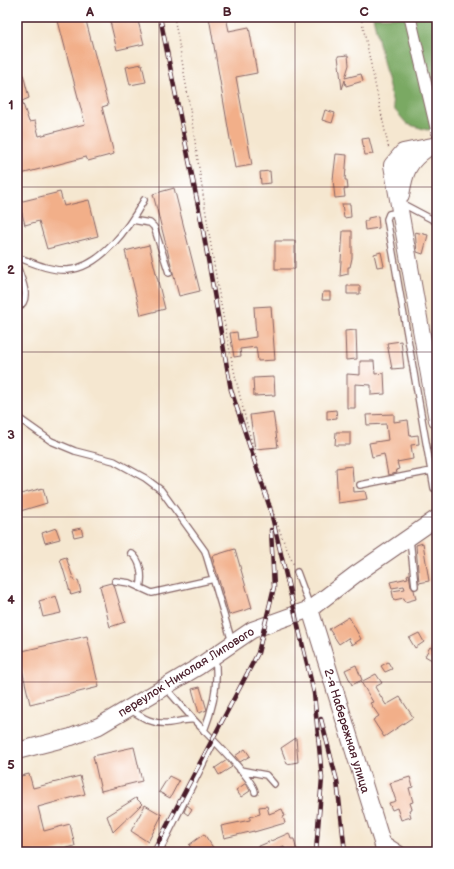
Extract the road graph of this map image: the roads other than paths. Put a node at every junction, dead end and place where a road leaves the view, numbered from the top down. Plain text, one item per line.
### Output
1 (410, 17) edge
2 (437, 132) edge
3 (433, 147) edge
4 (144, 200) dead end
5 (400, 207) junction
6 (132, 220) junction
7 (437, 222) edge
8 (17, 257) edge
9 (17, 266) edge
10 (169, 273) dead end
11 (17, 308) edge
12 (17, 417) edge
13 (437, 420) edge
14 (431, 471) junction
15 (360, 485) dead end
16 (434, 488) dead end
17 (437, 518) edge
18 (410, 537) junction
19 (131, 553) dead end
20 (297, 572) road end
21 (214, 579) junction
22 (115, 581) dead end
23 (415, 586) dead end
24 (140, 588) junction
25 (310, 609) junction
26 (232, 642) junction
27 (214, 656) junction
28 (165, 687) junction
29 (129, 708) junction
30 (194, 720) junction
31 (204, 731) junction
32 (214, 742) junction
33 (17, 751) edge
34 (240, 770) junction
35 (274, 784) dead end
36 (254, 792) dead end
37 (382, 845) edge
38 (159, 852) edge
39 (400, 852) edge

1 - 2 street
3 - 5 street
3 - 5 street
4 - 6 lane
5 - 7 lane
5 - 13 street
5 - 14 lane
6 - 8 lane
6 - 10 lane
9 - 11 lane
12 - 21 lane
14 - 15 lane
14 - 16 lane
17 - 18 street, переулок Николая Липового
18 - 23 lane
18 - 25 street, переулок Николая Липового
19 - 24 lane
20 - 25 lane
21 - 24 lane
21 - 26 lane
22 - 24 lane
25 - 26 street, переулок Николая Липового
25 - 37 street, 2-я Набережная улица
26 - 27 street, переулок Николая Липового
27 - 28 street, переулок Николая Липового
27 - 31 lane
28 - 29 street, переулок Николая Липового
28 - 30 lane
29 - 30 lane
29 - 33 street, переулок Николая Липового
30 - 31 lane
31 - 32 lane
32 - 34 lane
32 - 38 lane
34 - 35 lane
34 - 36 lane
37 - 39 street

